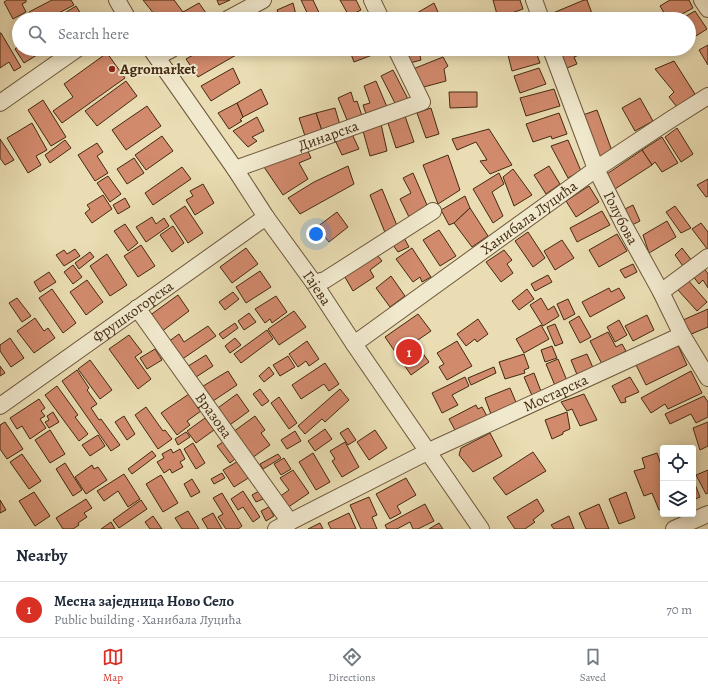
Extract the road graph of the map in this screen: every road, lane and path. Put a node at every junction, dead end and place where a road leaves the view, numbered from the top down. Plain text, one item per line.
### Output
1 (117, 0) edge
2 (263, 0) edge
3 (372, 0) edge
4 (534, 0) edge
5 (702, 0) edge
6 (708, 9) edge
7 (122, 12) edge
8 (241, 12) edge
9 (378, 12) edge
10 (538, 12) edge
11 (67, 56) edge
12 (156, 56) edge
13 (399, 56) edge
14 (554, 56) edge
15 (708, 96) edge
16 (0, 103) edge
17 (235, 169) junction
18 (596, 169) junction
19 (433, 211) dead end
20 (266, 218) junction
21 (708, 257) edge
22 (314, 283) junction
23 (661, 292) junction
24 (137, 308) junction
25 (682, 335) junction
26 (354, 344) junction
27 (708, 378) edge
28 (0, 406) edge
29 (429, 451) junction
30 (708, 514) edge
31 (283, 525) edge
32 (481, 529) edge
33 (674, 529) edge

1 - 7 street
2 - 8 street
3 - 9 street
4 - 10 street
5 - 6 street
11 - 16 street
12 - 17 street, Гајева
13 - 17 street, Динарска
14 - 18 street, Голубова
15 - 18 street, Ханибала Луцића
17 - 20 street, Гајева
18 - 23 street, Голубова
18 - 26 street, Ханибала Луцића
19 - 22 street
20 - 22 street, Гајева
20 - 24 street, Фрушкогорска
21 - 23 street
22 - 26 street, Гајева
23 - 25 street, Голубова
24 - 28 street, Фрушкогорска
24 - 31 street, Вразова
25 - 27 street, Голубова
25 - 29 street, Мостарска
26 - 29 street, Гајева
29 - 31 street, Мостарска
29 - 32 street, Гајева
30 - 33 street

